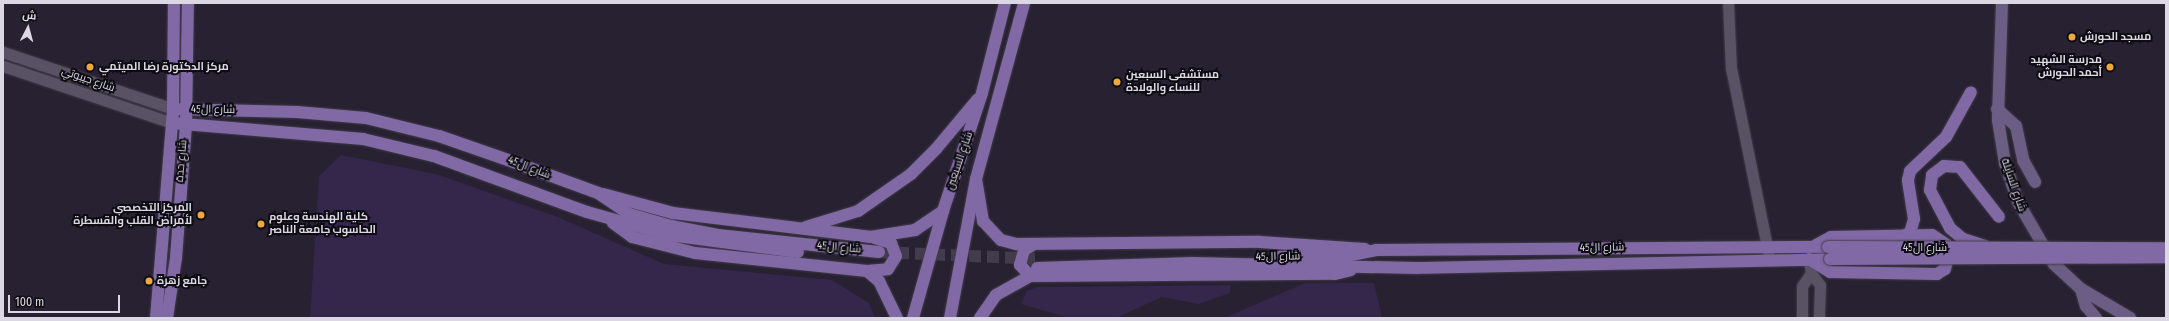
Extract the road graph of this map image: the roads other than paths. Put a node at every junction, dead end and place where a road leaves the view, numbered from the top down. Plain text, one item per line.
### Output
1 (174, 3) edge
2 (188, 3) edge
3 (1005, 3) edge
4 (1024, 3) edge
5 (1728, 3) edge
6 (2002, 3) edge
7 (3, 52) edge
8 (3, 66) edge
9 (1970, 92) dead end
10 (982, 94) junction
11 (173, 109) junction
12 (186, 109) junction
13 (1998, 109) junction
14 (172, 123) junction
15 (186, 124) junction
16 (439, 136) junction
17 (434, 156) junction
18 (976, 179) junction
19 (2036, 182) dead end
20 (598, 193) junction
21 (943, 211) junction
22 (1999, 216) dead end
23 (606, 217) junction
24 (797, 229) junction
25 (1905, 234) junction
26 (870, 237) junction
27 (1031, 246) junction
28 (1769, 246) junction
29 (1992, 248) junction
30 (2166, 248) edge
31 (1376, 250) junction
32 (1824, 250) junction
33 (2166, 258) edge
34 (1810, 259) junction
35 (1769, 260) junction
36 (1035, 268) junction
37 (867, 271) junction
38 (1811, 273) junction
39 (2081, 289) junction
40 (156, 318) edge
41 (167, 318) edge
42 (897, 318) edge
43 (914, 318) edge
44 (950, 318) edge
45 (980, 318) edge
46 (1802, 318) edge
47 (1820, 318) edge
48 (2096, 318) edge
49 (2130, 318) edge

1 - 11 main road, شارع حدة
2 - 12 main road, شارع حدة
3 - 10 main road, شارع السبعين
4 - 18 main road, شارع السبعين
5 - 28 street
6 - 13 main road, شارع السايلة
7 - 11 street, شارع جيبوتي
8 - 14 street, شارع جيبوتي
9 - 25 main road
10 - 21 main road, شارع السبعين
10 - 24 main road
11 - 12 main road, شارع ال45
11 - 14 main road, شارع حدة
12 - 15 main road, شارع حدة
12 - 16 main road, شارع ال45
13 - 19 main road
13 - 39 main road, شارع السايلة
14 - 15 main road, شارع ال45
14 - 40 main road, شارع حدة
15 - 17 main road, شارع ال45
15 - 41 main road, شارع حدة
16 - 17 main road
16 - 20 main road, شارع ال45
17 - 23 main road, شارع ال45
18 - 27 main road
18 - 44 main road, شارع السبعين
20 - 23 main road, شارع ال45
20 - 24 main road
21 - 26 main road
21 - 43 main road, شارع السبعين
22 - 29 main road, bridge
23 - 37 main road
24 - 26 main road
25 - 32 main road
25 - 34 main road
26 - 37 main road
27 - 31 main road
27 - 36 main road
28 - 31 main road, شارع ال45
28 - 32 main road, شارع ال45
28 - 35 street
29 - 30 main road, شارع ال45, bridge
29 - 32 main road, شارع ال45, bridge
31 - 36 main road, شارع ال45
32 - 33 main road, شارع ال45, bridge
32 - 34 main road, شارع ال45
34 - 35 main road, شارع ال45
34 - 38 street
35 - 36 main road, شارع ال45
36 - 45 main road
37 - 42 main road
38 - 46 street
38 - 47 street
39 - 48 main road
39 - 49 main road, شارع السايلة

